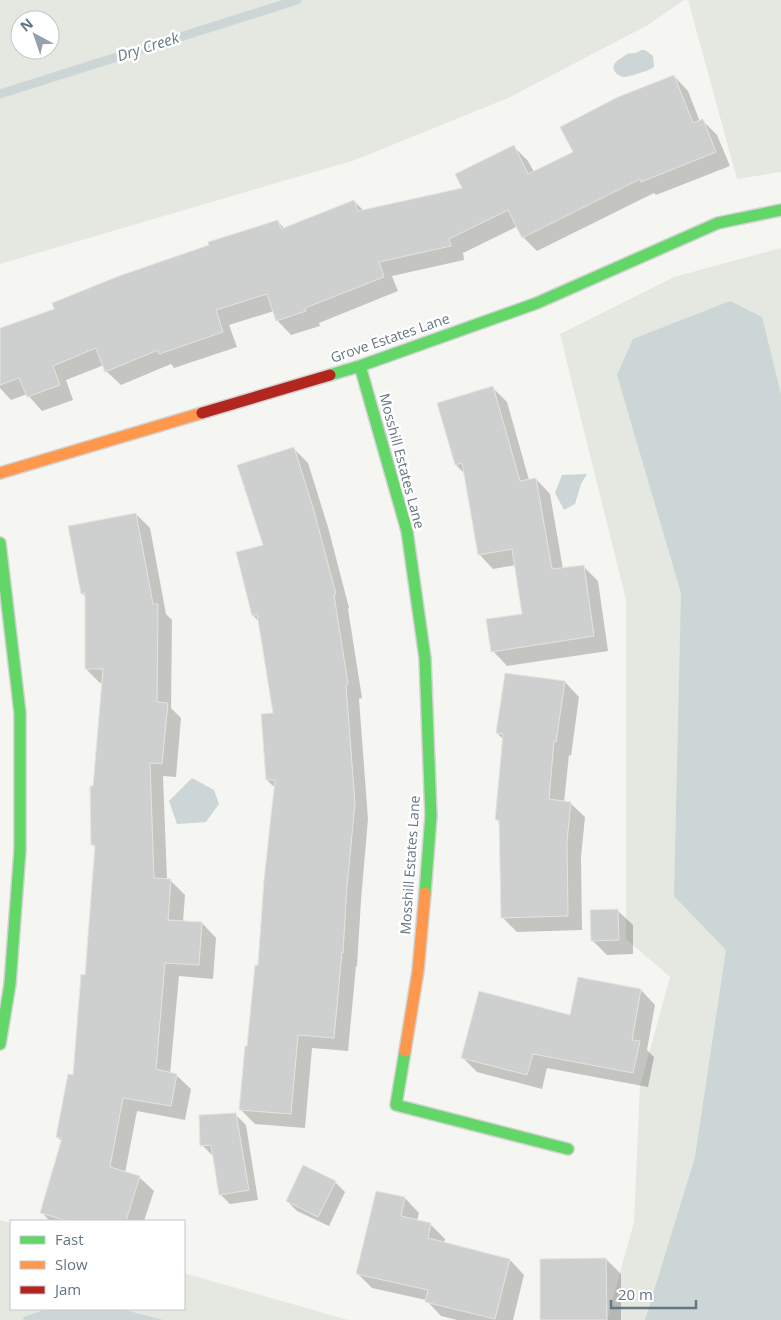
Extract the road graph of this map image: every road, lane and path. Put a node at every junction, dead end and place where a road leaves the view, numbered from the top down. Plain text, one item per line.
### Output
1 (781, 210) edge
2 (360, 366) junction
3 (0, 473) edge
4 (0, 543) edge
5 (0, 1044) edge
6 (568, 1149) dead end

1 - 2 street, Grove Estates Lane
2 - 3 street, Grove Estates Lane
2 - 6 street, Mosshill Estates Lane
4 - 5 street

